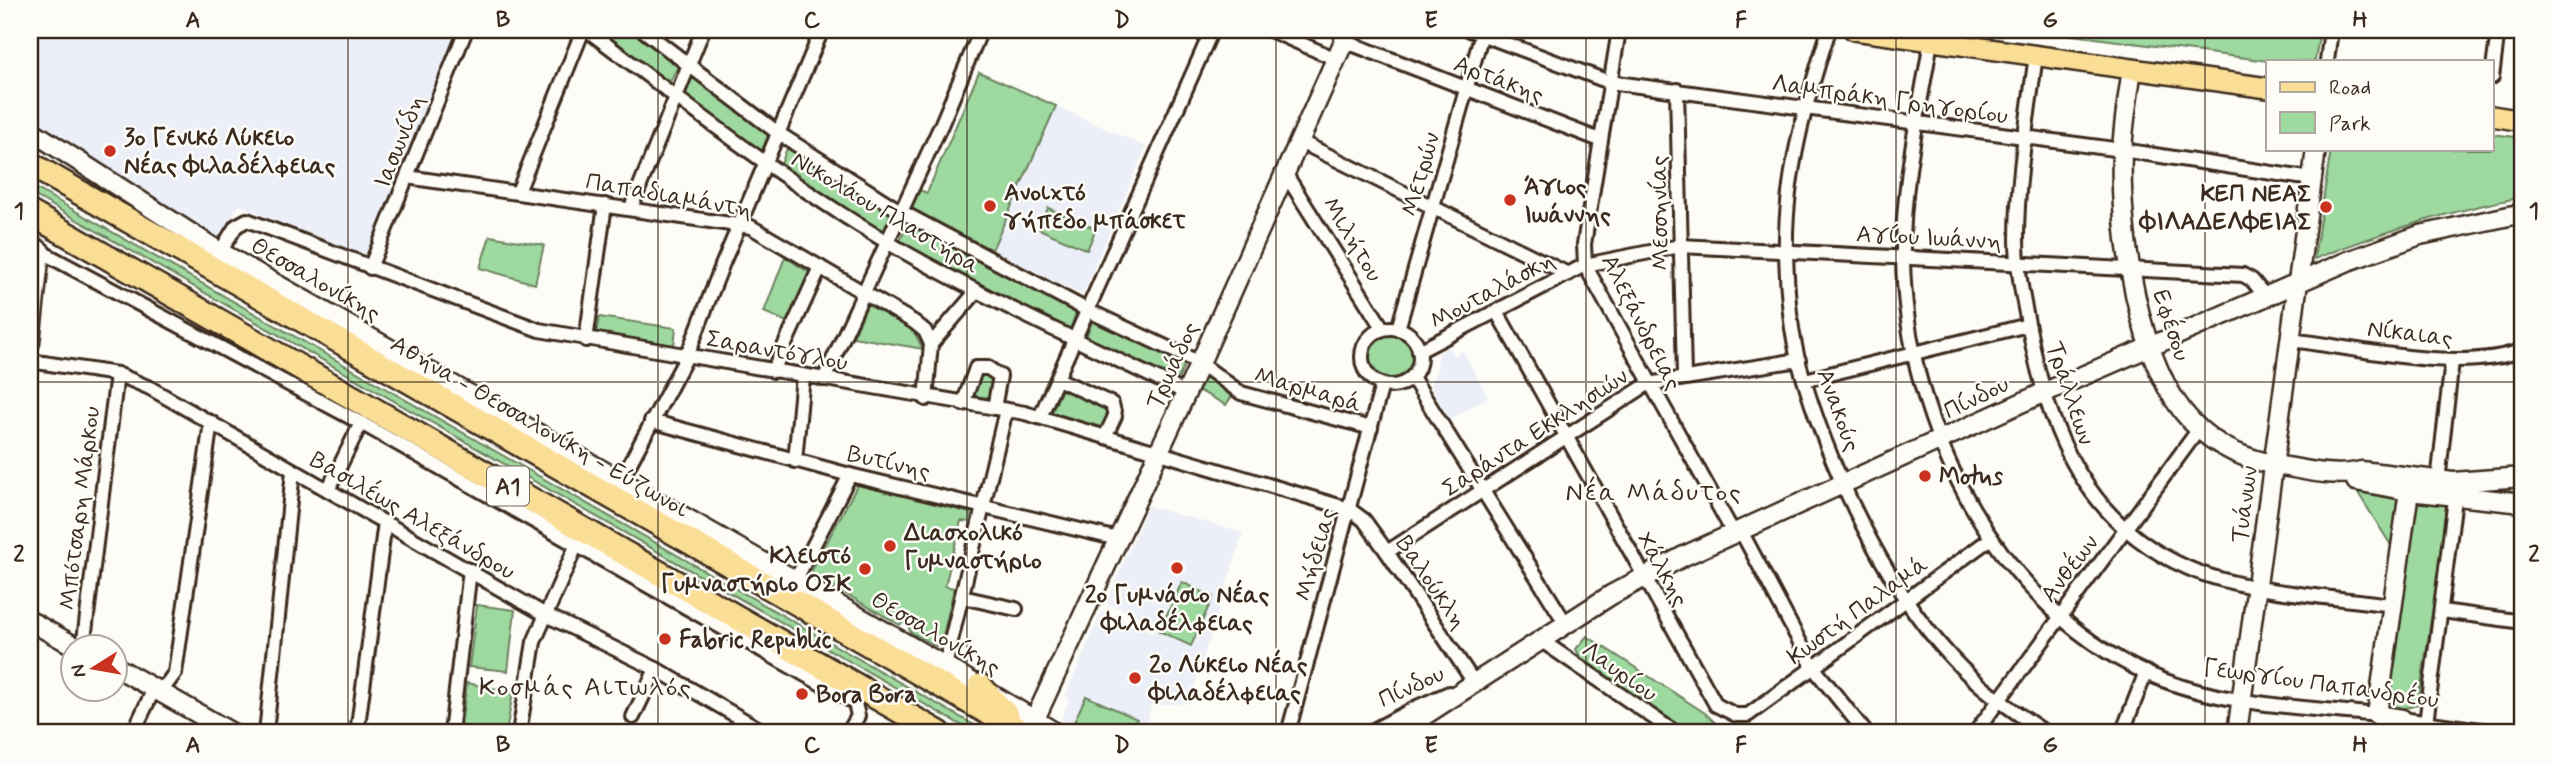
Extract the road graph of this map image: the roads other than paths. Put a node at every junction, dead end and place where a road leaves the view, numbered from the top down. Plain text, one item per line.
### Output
1 (466, 30) edge
2 (585, 30) edge
3 (643, 30) edge
4 (703, 30) edge
5 (822, 30) edge
6 (981, 30) edge
7 (1212, 30) edge
8 (1270, 30) edge
9 (1619, 30) edge
10 (1829, 30) edge
11 (1854, 30) edge
12 (2331, 30) edge
13 (2498, 30) edge
14 (1479, 31) edge
15 (1347, 36) edge
16 (1931, 41) junction
17 (2036, 55) junction
18 (1336, 59) junction
19 (2327, 60) edge
20 (2494, 61) edge
21 (689, 65) junction
22 (2132, 69) junction
23 (1609, 82) junction
24 (2266, 88) edge
25 (1466, 89) junction
26 (1677, 90) junction
27 (677, 97) junction
28 (1806, 108) junction
29 (2494, 116) edge
30 (2523, 121) edge
31 (1917, 125) junction
32 (30, 130) edge
33 (778, 133) junction
34 (2025, 138) junction
35 (1600, 140) junction
36 (1299, 141) junction
37 (2122, 150) junction
38 (2316, 150) edge
39 (766, 163) junction
40 (30, 164) edge
41 (1285, 173) junction
42 (407, 177) junction
43 (2312, 179) junction
44 (518, 192) junction
45 (606, 205) junction
46 (1432, 207) junction
47 (631, 208) junction
48 (900, 211) junction
49 (30, 213) edge
50 (2523, 213) edge
51 (740, 224) junction
52 (885, 241) junction
53 (1680, 246) junction
54 (35, 248) edge
55 (220, 252) junction
56 (1786, 252) junction
57 (1903, 257) junction
58 (2018, 262) junction
59 (1585, 265) junction
60 (820, 267) junction
61 (370, 268) junction
62 (2130, 270) junction
63 (1568, 274) junction
64 (2299, 282) junction
65 (862, 291) junction
66 (977, 291) junction
67 (2265, 296) junction
68 (1087, 310) junction
69 (1497, 312) junction
70 (2028, 325) junction
71 (1383, 329) junction
72 (1398, 329) junction
73 (1075, 339) junction
74 (586, 340) junction
75 (2291, 340) junction
76 (30, 342) edge
77 (931, 344) junction
78 (2150, 345) junction
79 (2523, 350) edge
80 (1419, 351) junction
81 (1913, 355) junction
82 (687, 356) junction
83 (1799, 360) junction
84 (2452, 360) junction
85 (30, 361) edge
86 (1200, 363) junction
87 (773, 371) junction
88 (117, 374) junction
89 (803, 376) junction
90 (1685, 376) junction
91 (1412, 377) junction
92 (824, 379) junction
93 (1058, 379) junction
94 (1805, 380) junction
95 (1648, 384) junction
96 (1382, 385) junction
97 (1186, 393) junction
98 (2043, 393) junction
99 (926, 399) junction
100 (964, 404) junction
101 (1000, 409) junction
102 (1040, 417) junction
103 (651, 421) junction
104 (211, 422) junction
105 (361, 423) junction
106 (1371, 428) junction
107 (2199, 429) junction
108 (1565, 435) junction
109 (1105, 437) junction
110 (1942, 440) junction
111 (1158, 453) junction
112 (795, 461) junction
113 (2274, 465) junction
114 (293, 471) junction
115 (850, 475) junction
116 (2523, 477) edge
117 (621, 480) junction
118 (1845, 483) junction
119 (2412, 485) junction
120 (2450, 486) junction
121 (328, 490) junction
122 (1483, 491) junction
123 (2523, 503) edge
124 (984, 507) junction
125 (1349, 509) junction
126 (385, 522) junction
127 (2126, 529) junction
128 (1738, 533) junction
129 (1118, 539) junction
130 (1990, 539) junction
131 (578, 544) junction
132 (1387, 552) junction
133 (470, 570) junction
134 (1643, 576) junction
135 (794, 580) junction
136 (2257, 586) junction
137 (962, 597) junction
138 (1906, 600) junction
139 (2391, 605) junction
140 (1016, 610) dead end
141 (2442, 611) junction
142 (544, 614) junction
143 (2058, 615) junction
144 (30, 621) edge
145 (2523, 622) edge
146 (1566, 624) junction
147 (83, 634) edge
148 (60, 637) edge
149 (1542, 641) junction
150 (945, 666) junction
151 (1813, 667) junction
152 (656, 669) junction
153 (2146, 672) junction
154 (130, 676) edge
155 (1475, 684) junction
156 (980, 686) joint
157 (153, 691) junction
158 (1997, 699) junction
159 (2242, 699) junction
160 (1748, 715) joint
161 (2376, 715) junction
162 (632, 717) dead end
163 (2426, 723) junction
164 (2401, 726) edge
165 (852, 728) edge
166 (1027, 728) edge
167 (133, 733) edge
168 (232, 733) edge
169 (265, 733) edge
170 (356, 733) edge
171 (451, 733) edge
172 (519, 733) edge
173 (766, 733) edge
174 (939, 733) edge
175 (1056, 733) edge
176 (1287, 733) edge
177 (1368, 733) edge
178 (1396, 733) edge
179 (1676, 733) edge
180 (1866, 733) edge
181 (1975, 733) edge
182 (2046, 733) edge
183 (2122, 733) edge
184 (2237, 733) edge
185 (2502, 733) edge

1 - 42 street, Ιασωνίδη
2 - 27 street, Νικολάου Πλαστήρα
2 - 44 street
3 - 21 street, Νικολάου Πλαστήρα
4 - 21 street
5 - 33 street
6 - 48 street
7 - 68 street
8 - 18 street
9 - 23 street, Αλεξάνδρειας
10 - 28 street, Ανακούς
11 - 16 main road
12 - 19 street
13 - 20 street
14 - 23 street, Λαμπράκη Γρηγορίου
14 - 25 street, Μετρών
15 - 18 street, Τρωάδος
15 - 25 street, Αρτάκης
16 - 17 main road
16 - 31 street, Γεωργίου Παπανδρέου
17 - 22 main road
17 - 34 street, Τράλλεων
18 - 36 street, Τρωάδος
21 - 27 street
21 - 33 street, Νικολάου Πλαστήρα
22 - 24 main road
22 - 37 street, Εφέσου
23 - 26 street, Λαμπράκη Γρηγορίου
23 - 35 street, Αλεξάνδρειας
25 - 35 street, Αρτάκης
25 - 46 street, Μετρών
26 - 28 street, Λαμπράκη Γρηγορίου
26 - 53 street, Μεσσηνίας
27 - 39 street, Νικολάου Πλαστήρα
27 - 47 street
28 - 31 street, Λαμπράκη Γρηγορίου
28 - 56 street, Ανακούς
29 - 30 main road
31 - 34 street, Λαμπράκη Γρηγορίου
31 - 57 street, Γεωργίου Παπανδρέου
32 - 55 street, Θεσσαλονίκης
33 - 39 street
33 - 48 street, Νικολάου Πλαστήρα
34 - 37 street, Λαμπράκη Γρηγορίου
34 - 58 street, Τράλλεων
35 - 59 street, Αλεξάνδρειας
36 - 41 street, Τρωάδος
36 - 46 street
37 - 43 street, Λαμπράκη Γρηγορίου
37 - 62 street, Εφέσου
38 - 43 street, Τυάνων
39 - 51 street
39 - 52 street, Νικολάου Πλαστήρα
40 - 166 highway, Αθήνα - Θεσσαλονίκη - Εύζωνοι / Α1
41 - 71 street, Μιλήτου
41 - 86 street, Τρωάδος
42 - 44 street, Παπαδιαμάντη
42 - 61 street, Ιασωνίδη
43 - 64 street, Τυάνων
44 - 45 street, Παπαδιαμάντη
45 - 47 street, Παπαδιαμάντη
45 - 74 street
46 - 63 street
46 - 72 street, Μετρών
47 - 51 street, Παπαδιαμάντη
48 - 52 street
48 - 68 street, Νικολάου Πλαστήρα
49 - 174 highway, Α1
50 - 64 street, Πίνδου
51 - 60 street, Παπαδιαμάντη
51 - 82 street
52 - 65 street
52 - 66 street, Νικολάου Πλαστήρα
53 - 56 street, Αγίου Ιωάννη
53 - 59 street, Αγίου Ιωάννη
53 - 90 street, Μεσσηνίας
54 - 76 street
54 - 105 street
55 - 61 street, Σαραντόγλου
55 - 117 street, Θεσσαλονίκης
56 - 57 street, Αγίου Ιωάννη
56 - 83 street, Ανακούς
57 - 58 street, Αγίου Ιωάννη
57 - 81 street, Γεωργίου Παπανδρέου
58 - 62 street, Αγίου Ιωάννη
58 - 70 street, Τράλλεων
59 - 63 street, Μουταλάσκη
59 - 95 street, Αλεξάνδρειας
60 - 65 street, Παπαδιαμάντη
60 - 87 street
61 - 74 street, Σαραντόγλου
62 - 67 street, Αγίου Ιωάννη
62 - 78 street, Εφέσου
63 - 69 street, Μουταλάσκη
64 - 67 street, Πίνδου
64 - 75 street, Τυάνων
65 - 77 street, Παπαδιαμάντη
65 - 92 street
66 - 73 street, Νικολάου Πλαστήρα
66 - 77 street
67 - 78 street, Πίνδου
68 - 73 street
68 - 86 street, Νικολάου Πλαστήρα
69 - 80 street, Μουταλάσκη
69 - 108 street, Χάλκης
70 - 81 street
70 - 98 street, Τράλλεων
71 - 72 street
71 - 96 street
72 - 80 street
73 - 93 street
73 - 97 street, Νικολάου Πλαστήρα
74 - 82 street, Σαραντόγλου
75 - 84 street, Νίκαιας
75 - 113 street, Τυάνων
77 - 99 street
78 - 98 street, Πίνδου
78 - 107 street, Εφέσου
79 - 84 street, Νίκαιας
80 - 91 street
81 - 94 street
81 - 110 street, Γεωργίου Παπανδρέου
82 - 87 street, Σαραντόγλου
82 - 103 street
83 - 90 street, Σαράντα Εκκλησιών
83 - 94 street, Ανακούς
84 - 120 street
85 - 88 street, Βασιλέως Αλεξάνδρου
86 - 97 street, Τρωάδος
86 - 106 street, Μαρμαρά
87 - 89 street, Σαραντόγλου
88 - 104 street, Βασιλέως Αλεξάνδρου
88 - 147 street, Μπότσαρη Μάρκου
89 - 92 street, Σαραντόγλου
89 - 112 street
90 - 95 street, Σαράντα Εκκλησιών
91 - 96 street
91 - 122 street
92 - 99 street, Σαραντόγλου
93 - 102 street
93 - 109 street
94 - 118 street, Ανακούς
95 - 108 street, Σαράντα Εκκλησιών
95 - 128 street, Αλεξάνδρειας
96 - 106 street, Μήδειας
97 - 111 street, Τρωάδος
98 - 110 street, Πίνδου
98 - 127 street, Τράλλεων
99 - 100 street, Σαραντόγλου
100 - 101 street, Σαραντόγλου
100 - 101 street
101 - 102 street, Σαραντόγλου
101 - 124 street
102 - 109 street, Σαραντόγλου
103 - 112 street, Βυτίνης
103 - 117 street
104 - 114 street, Βασιλέως Αλεξάνδρου
104 - 157 street
105 - 121 street
105 - 131 street
106 - 125 street, Μήδειας
107 - 113 street, Εφέσου
107 - 127 street, Ανθέων
108 - 122 street, Σαράντα Εκκλησιών
108 - 134 street, Χάλκης
109 - 111 street, Σαραντόγλου
110 - 118 street, Πίνδου
110 - 130 street, Γεωργίου Παπανδρέου
111 - 125 street, Σαραντόγλου
111 - 129 street, Τρωάδος
112 - 115 street, Βυτίνης
113 - 119 street, Εφέσου
113 - 136 street, Τυάνων
114 - 121 street, Βασιλέως Αλεξάνδρου
114 - 169 street
115 - 124 street, Βυτίνης
115 - 135 street
116 - 120 street, Εφέσου
117 - 135 street, Θεσσαλονίκης
118 - 128 street, Πίνδου
118 - 138 street, Ανακούς
119 - 120 street, Εφέσου
119 - 139 street
120 - 123 street
120 - 141 street
121 - 126 street, Βασιλέως Αλεξάνδρου
122 - 132 street, Σαράντα Εκκλησιών
122 - 146 street
124 - 129 street, Βυτίνης
124 - 137 street
125 - 132 street, Βαλούκλη
125 - 176 street, Μήδειας
126 - 133 street, Βασιλέως Αλεξάνδρου
126 - 170 street
127 - 136 street, Τράλλεων
127 - 143 street, Ανθέων
128 - 134 street, Πίνδου
128 - 151 street, Αλεξάνδρειας
129 - 166 street, Τρωάδος
130 - 138 street, Κωστή Παλαμά
130 - 143 street, Γεωργίου Παπανδρέου
131 - 142 street
131 - 165 street
132 - 155 street, Βαλούκλη
133 - 142 street, Βασιλέως Αλεξάνδρου
133 - 171 street
134 - 146 street, Πίνδου
134 - 160 street, Χάλκης
135 - 150 street, Θεσσαλονίκης
136 - 139 street, Τράλλεων
136 - 159 street, Τυάνων
137 - 140 street
137 - 150 street
138 - 151 street, Κωστή Παλαμά
138 - 158 street, Ανακούς
139 - 161 street
141 - 145 street
141 - 163 street
142 - 152 street, Βασιλέως Αλεξάνδρου
142 - 172 street
143 - 153 street, Γεωργίου Παπανδρέου
143 - 158 street, Ανθέων
144 - 148 street
146 - 149 street, Πίνδου
149 - 155 street, Πίνδου
149 - 179 street, Λαυρίου
150 - 156 street, Θεσσαλονίκης
151 - 160 street, Κωστή Παλαμά
151 - 180 street, Αλεξάνδρειας
152 - 162 street
152 - 173 street, Βασιλέως Αλεξάνδρου
153 - 159 street, Γεωργίου Παπανδρέου
153 - 183 street
154 - 157 street
155 - 177 street, Πίνδου
155 - 178 street, Πίνδου
156 - 166 highway
157 - 167 street
157 - 168 street
158 - 181 street, Ανθέων
158 - 182 street, Ανακούς
159 - 161 street, Γεωργίου Παπανδρέου
159 - 184 street, Τυάνων
161 - 164 street, Γεωργίου Παπανδρέου
163 - 164 street, Γεωργίου Παπανδρέου
163 - 185 street, Γεωργίου Παπανδρέου
166 - 175 street

